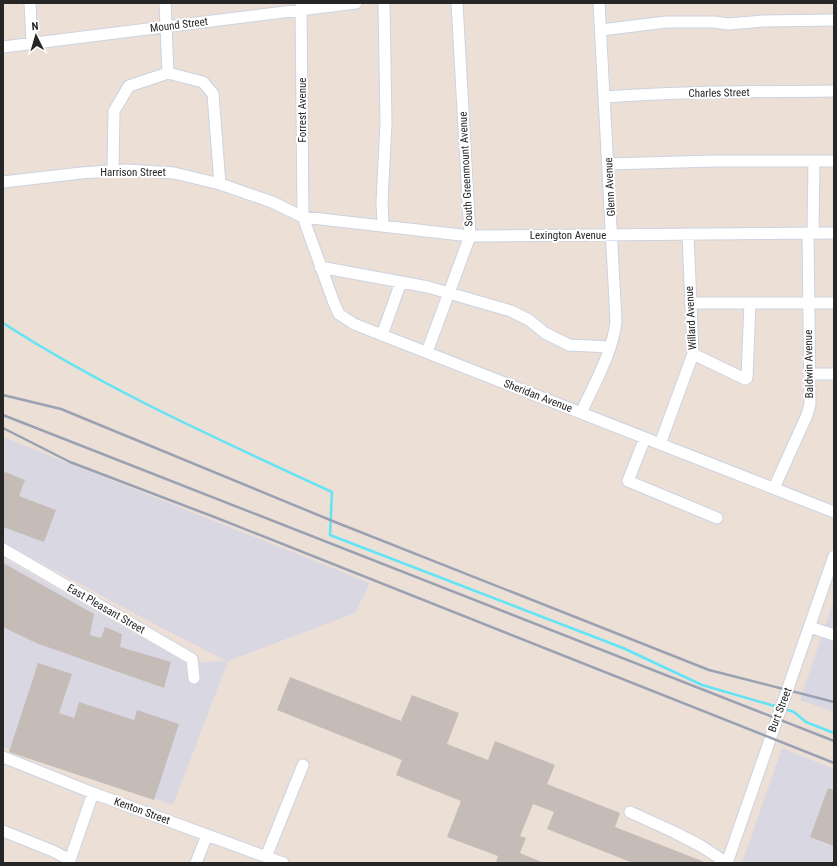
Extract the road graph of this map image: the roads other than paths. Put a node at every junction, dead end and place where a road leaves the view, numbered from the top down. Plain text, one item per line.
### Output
1 (30, 3) edge
2 (165, 3) edge
3 (356, 3) edge
4 (384, 3) edge
5 (457, 3) edge
6 (600, 3) edge
7 (301, 6) edge
8 (834, 20) edge
9 (165, 27) junction
10 (601, 30) junction
11 (32, 43) junction
12 (3, 47) edge
13 (168, 73) junction
14 (834, 92) edge
15 (604, 97) junction
16 (814, 161) junction
17 (834, 161) edge
18 (608, 164) junction
19 (113, 171) junction
20 (3, 182) edge
21 (220, 184) junction
22 (303, 217) junction
23 (383, 225) junction
24 (810, 233) junction
25 (834, 233) edge
26 (612, 234) junction
27 (688, 234) junction
28 (470, 236) junction
29 (320, 267) junction
30 (401, 282) junction
31 (449, 293) junction
32 (750, 302) junction
33 (808, 302) junction
34 (690, 303) junction
35 (834, 303) edge
36 (382, 335) junction
37 (610, 346) junction
38 (427, 352) junction
39 (693, 354) junction
40 (809, 374) junction
41 (834, 374) edge
42 (581, 413) junction
43 (645, 438) junction
44 (660, 444) junction
45 (774, 488) junction
46 (834, 512) edge
47 (717, 518) dead end
48 (3, 549) edge
49 (834, 556) edge
50 (810, 627) junction
51 (834, 635) edge
52 (194, 678) dead end
53 (3, 757) edge
54 (303, 765) dead end
55 (93, 793) junction
56 (630, 812) dead end
57 (3, 831) edge
58 (207, 835) junction
59 (266, 857) junction
60 (68, 862) edge
61 (196, 863) edge
62 (283, 863) edge
63 (727, 863) edge

1 - 11 street
2 - 9 street
3 - 7 street, Mound Street
4 - 23 street
5 - 28 street, South Greenmount Avenue
6 - 10 street, Glenn Avenue
7 - 9 street, Mound Street
7 - 22 street, Forrest Avenue
8 - 10 street
9 - 11 street, Mound Street
9 - 13 street
10 - 15 street, Glenn Avenue
11 - 12 street, Mound Street
13 - 19 street
13 - 21 street
14 - 15 street, Charles Street
15 - 18 street, Glenn Avenue
16 - 17 street
16 - 18 street
16 - 24 street, Baldwin Avenue
18 - 26 street, Glenn Avenue
19 - 20 street, Harrison Street
19 - 21 street, Harrison Street
21 - 22 street, Harrison Street
22 - 23 street, Lexington Avenue
22 - 29 street, Sheridan Avenue
23 - 28 street, Lexington Avenue
24 - 25 street, Lexington Avenue
24 - 27 street, Lexington Avenue
24 - 33 street, Baldwin Avenue
26 - 27 street, Lexington Avenue
26 - 28 street, Lexington Avenue
26 - 37 street, Glenn Avenue
27 - 34 street, Willard Avenue
28 - 31 street, South Greenmount Avenue
29 - 30 street
29 - 36 street, Sheridan Avenue
30 - 31 street
30 - 36 street
31 - 37 street
31 - 38 street, South Greenmount Avenue
32 - 33 street
32 - 34 street
32 - 39 street
33 - 35 street
33 - 40 street, Baldwin Avenue
34 - 39 street, Willard Avenue
36 - 38 street, Sheridan Avenue
37 - 42 street, Glenn Avenue
38 - 42 street, Sheridan Avenue
39 - 44 street, Willard Avenue
40 - 41 street
40 - 45 street, Baldwin Avenue
42 - 43 street, Sheridan Avenue
43 - 44 street, Sheridan Avenue
43 - 47 street
44 - 45 street, Sheridan Avenue
45 - 46 street, Sheridan Avenue
48 - 52 street, East Pleasant Street
49 - 50 street, Burt Street
50 - 51 street
50 - 63 street, Burt Street
53 - 55 street, Kenton Street
54 - 59 street
55 - 58 street, Kenton Street
55 - 60 street
56 - 63 street
57 - 60 street
58 - 59 street, Kenton Street
58 - 61 street
59 - 62 street, Kenton Street

